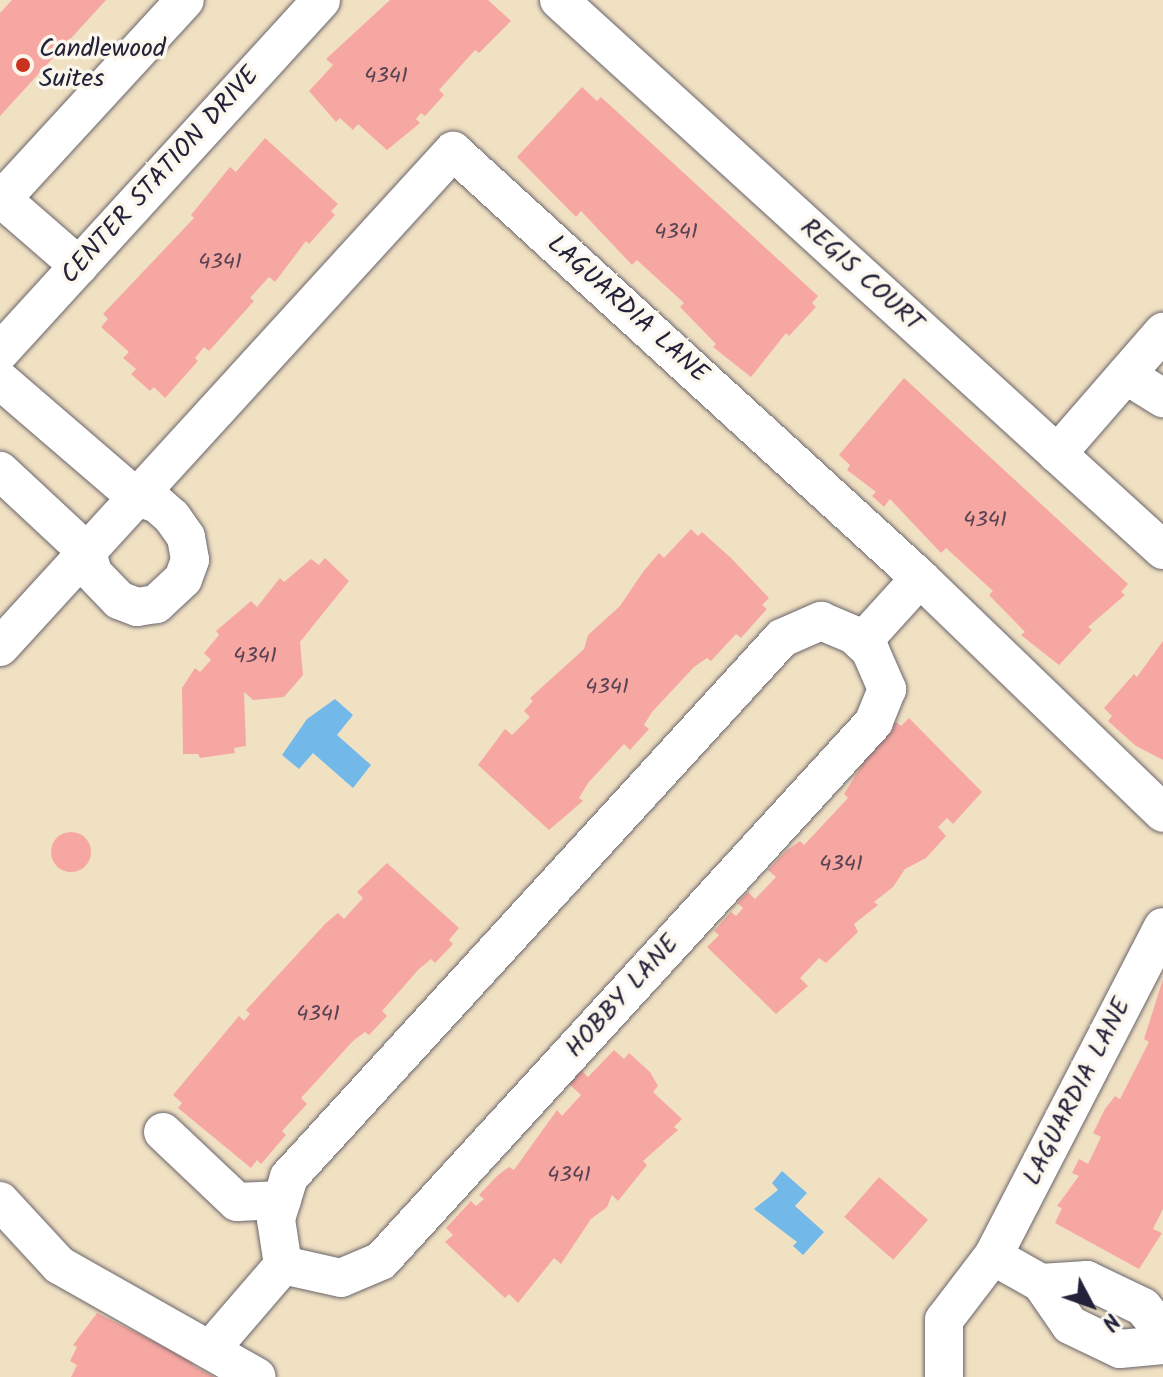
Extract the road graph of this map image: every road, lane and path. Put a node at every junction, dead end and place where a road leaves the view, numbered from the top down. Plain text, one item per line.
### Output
1 (185, 0) edge
2 (559, 0) edge
3 (309, 4) edge
4 (1, 198) edge
5 (79, 266) junction
6 (1163, 332) edge
7 (0, 352) edge
8 (1126, 375) junction
9 (0, 380) edge
10 (1163, 398) edge
11 (1057, 454) junction
12 (0, 471) edge
13 (126, 509) junction
14 (1163, 550) edge
15 (87, 552) junction
16 (920, 578) junction
17 (862, 642) junction
18 (0, 647) edge
19 (1163, 813) edge
20 (1163, 927) edge
21 (163, 1132) dead end
22 (282, 1200) junction
23 (0, 1201) edge
24 (993, 1256) junction
25 (283, 1265) junction
26 (1041, 1283) junction
27 (1163, 1332) edge
28 (1163, 1345) edge
29 (210, 1350) junction
30 (1163, 1370) edge
31 (257, 1377) edge
32 (944, 1377) edge
33 (1160, 1377) edge

1 - 4 street
2 - 11 street, REGIS COURT
3 - 5 street, CENTER STATION DRIVE
4 - 5 street
5 - 7 street, CENTER STATION DRIVE
6 - 8 street
8 - 10 street
8 - 11 street
9 - 13 street
11 - 14 street, REGIS COURT
12 - 15 street
13 - 15 street
13 - 15 street
13 - 16 street, LAGUARDIA LANE
15 - 18 street
16 - 17 street
16 - 19 street, LAGUARDIA LANE
17 - 22 street
17 - 25 street, HOBBY LANE
20 - 24 street, LAGUARDIA LANE
21 - 22 street
22 - 25 street
23 - 29 street
24 - 26 street
24 - 32 street, LAGUARDIA LANE
25 - 29 street
26 - 27 street
26 - 28 street
29 - 31 street
30 - 33 street

